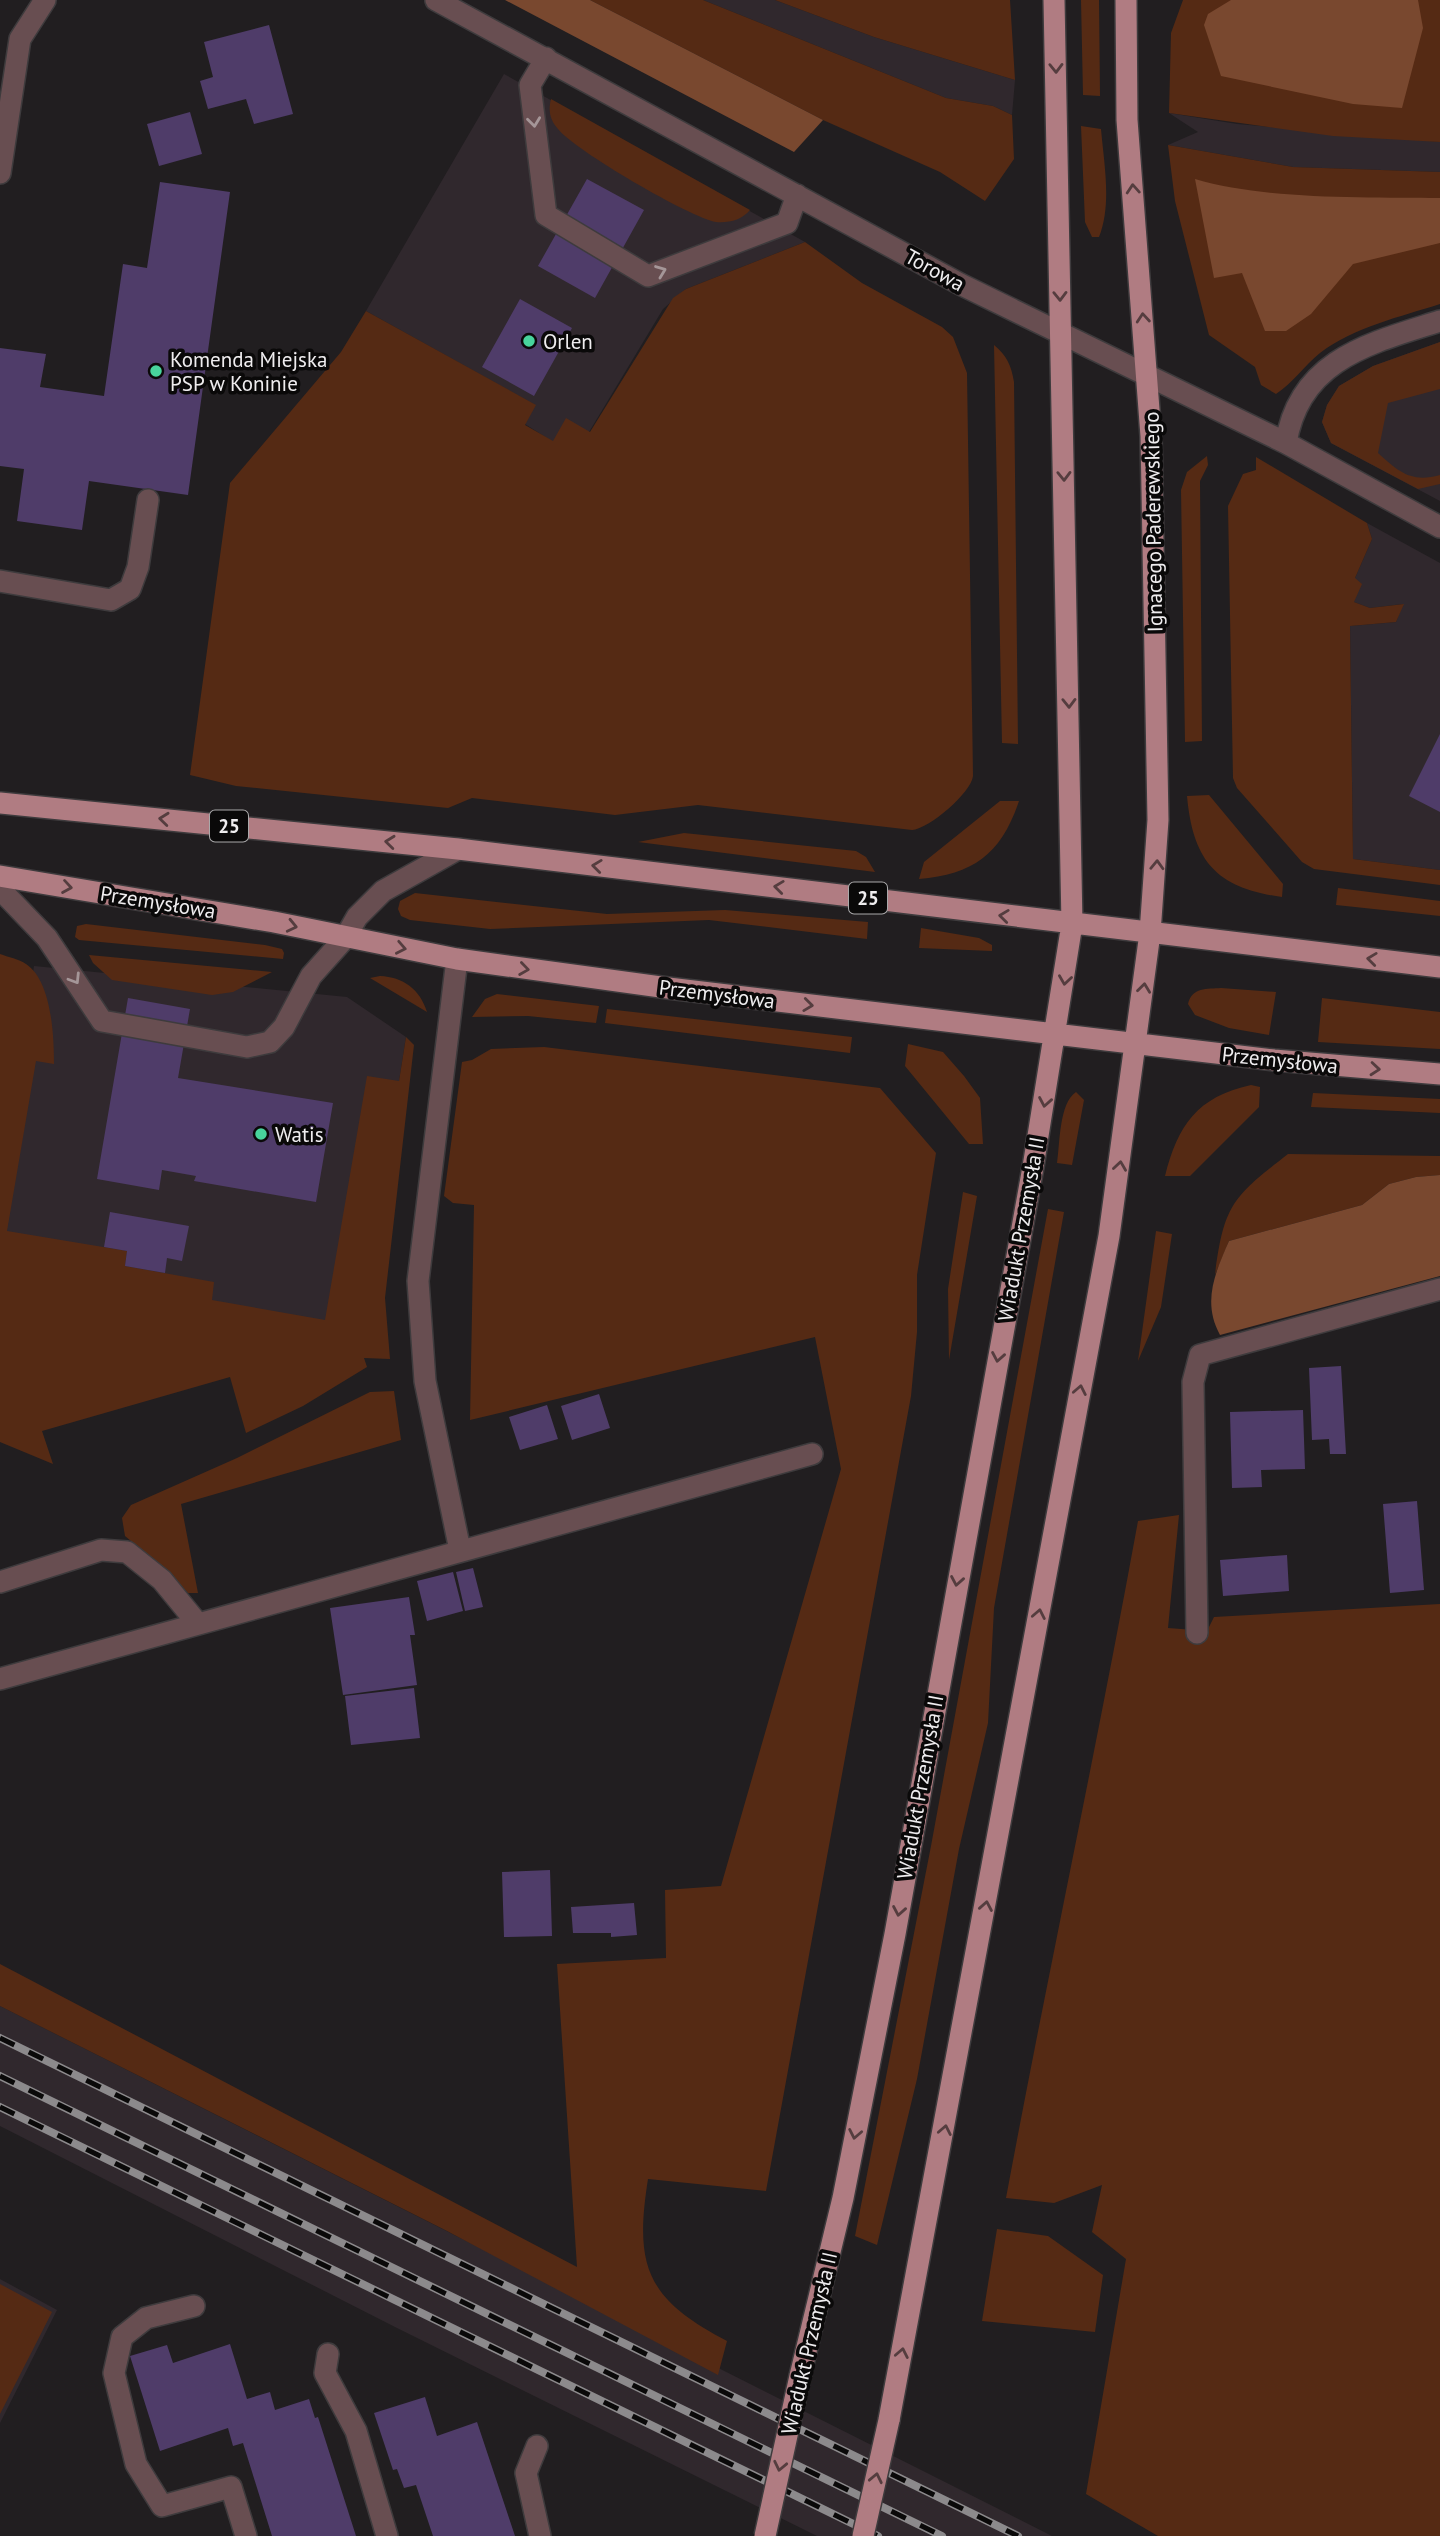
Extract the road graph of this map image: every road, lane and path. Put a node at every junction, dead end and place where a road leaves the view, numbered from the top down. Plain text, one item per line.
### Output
1 (45, 0) edge
2 (436, 0) edge
3 (1055, 0) edge
4 (1126, 0) edge
5 (546, 58) junction
6 (0, 173) edge
7 (797, 195) junction
8 (1440, 321) edge
9 (1061, 335) junction
10 (1148, 378) junction
11 (1286, 443) junction
12 (148, 500) dead end
13 (1440, 527) edge
14 (0, 581) edge
15 (0, 803) edge
16 (458, 849) junction
17 (0, 876) edge
18 (0, 889) edge
19 (1072, 924) junction
20 (1150, 933) junction
21 (345, 937) junction
22 (457, 959) junction
23 (1440, 967) edge
24 (1056, 1035) junction
25 (1137, 1043) junction
26 (1440, 1074) edge
27 (1440, 1289) edge
28 (811, 1454) dead end
29 (460, 1550) junction
30 (0, 1583) edge
31 (198, 1623) junction
32 (1197, 1633) dead end
33 (0, 1679) edge
34 (194, 2306) dead end
35 (328, 2354) dead end
36 (537, 2446) dead end
37 (246, 2536) edge
38 (387, 2536) edge
39 (540, 2536) edge
40 (765, 2536) edge
41 (863, 2536) edge

1 - 6 street
2 - 5 street, Torowa
3 -> 9 main road
10 -> 4 main road, Ignacego Paderewskiego
5 - 7 street, Torowa
5 -> 7 street
7 - 9 street, Torowa
8 - 11 street
9 - 10 street, Torowa
9 -> 19 main road
10 - 11 street, Torowa
20 -> 10 main road, Ignacego Paderewskiego
11 - 13 street, Torowa
12 - 14 street
16 -> 15 main road, 25
19 -> 16 main road, 25
16 - 21 street
17 -> 21 main road, Przemysłowa
18 -> 21 street
19 - 20 main road, 25
19 -> 24 main road
23 -> 20 main road, 25
25 -> 20 main road, Ignacego Paderewskiego
21 -> 22 main road, Przemysłowa
22 -> 24 main road, Przemysłowa
22 - 29 street
24 - 25 main road, Przemysłowa
24 -> 40 main road, Wiadukt Przemysła II, bridge
25 -> 26 main road, Przemysłowa
41 -> 25 main road, bridge
27 - 32 street
28 - 29 street
29 - 31 street
30 - 31 street
31 - 33 street
34 - 37 street
35 - 38 street
36 - 39 street

